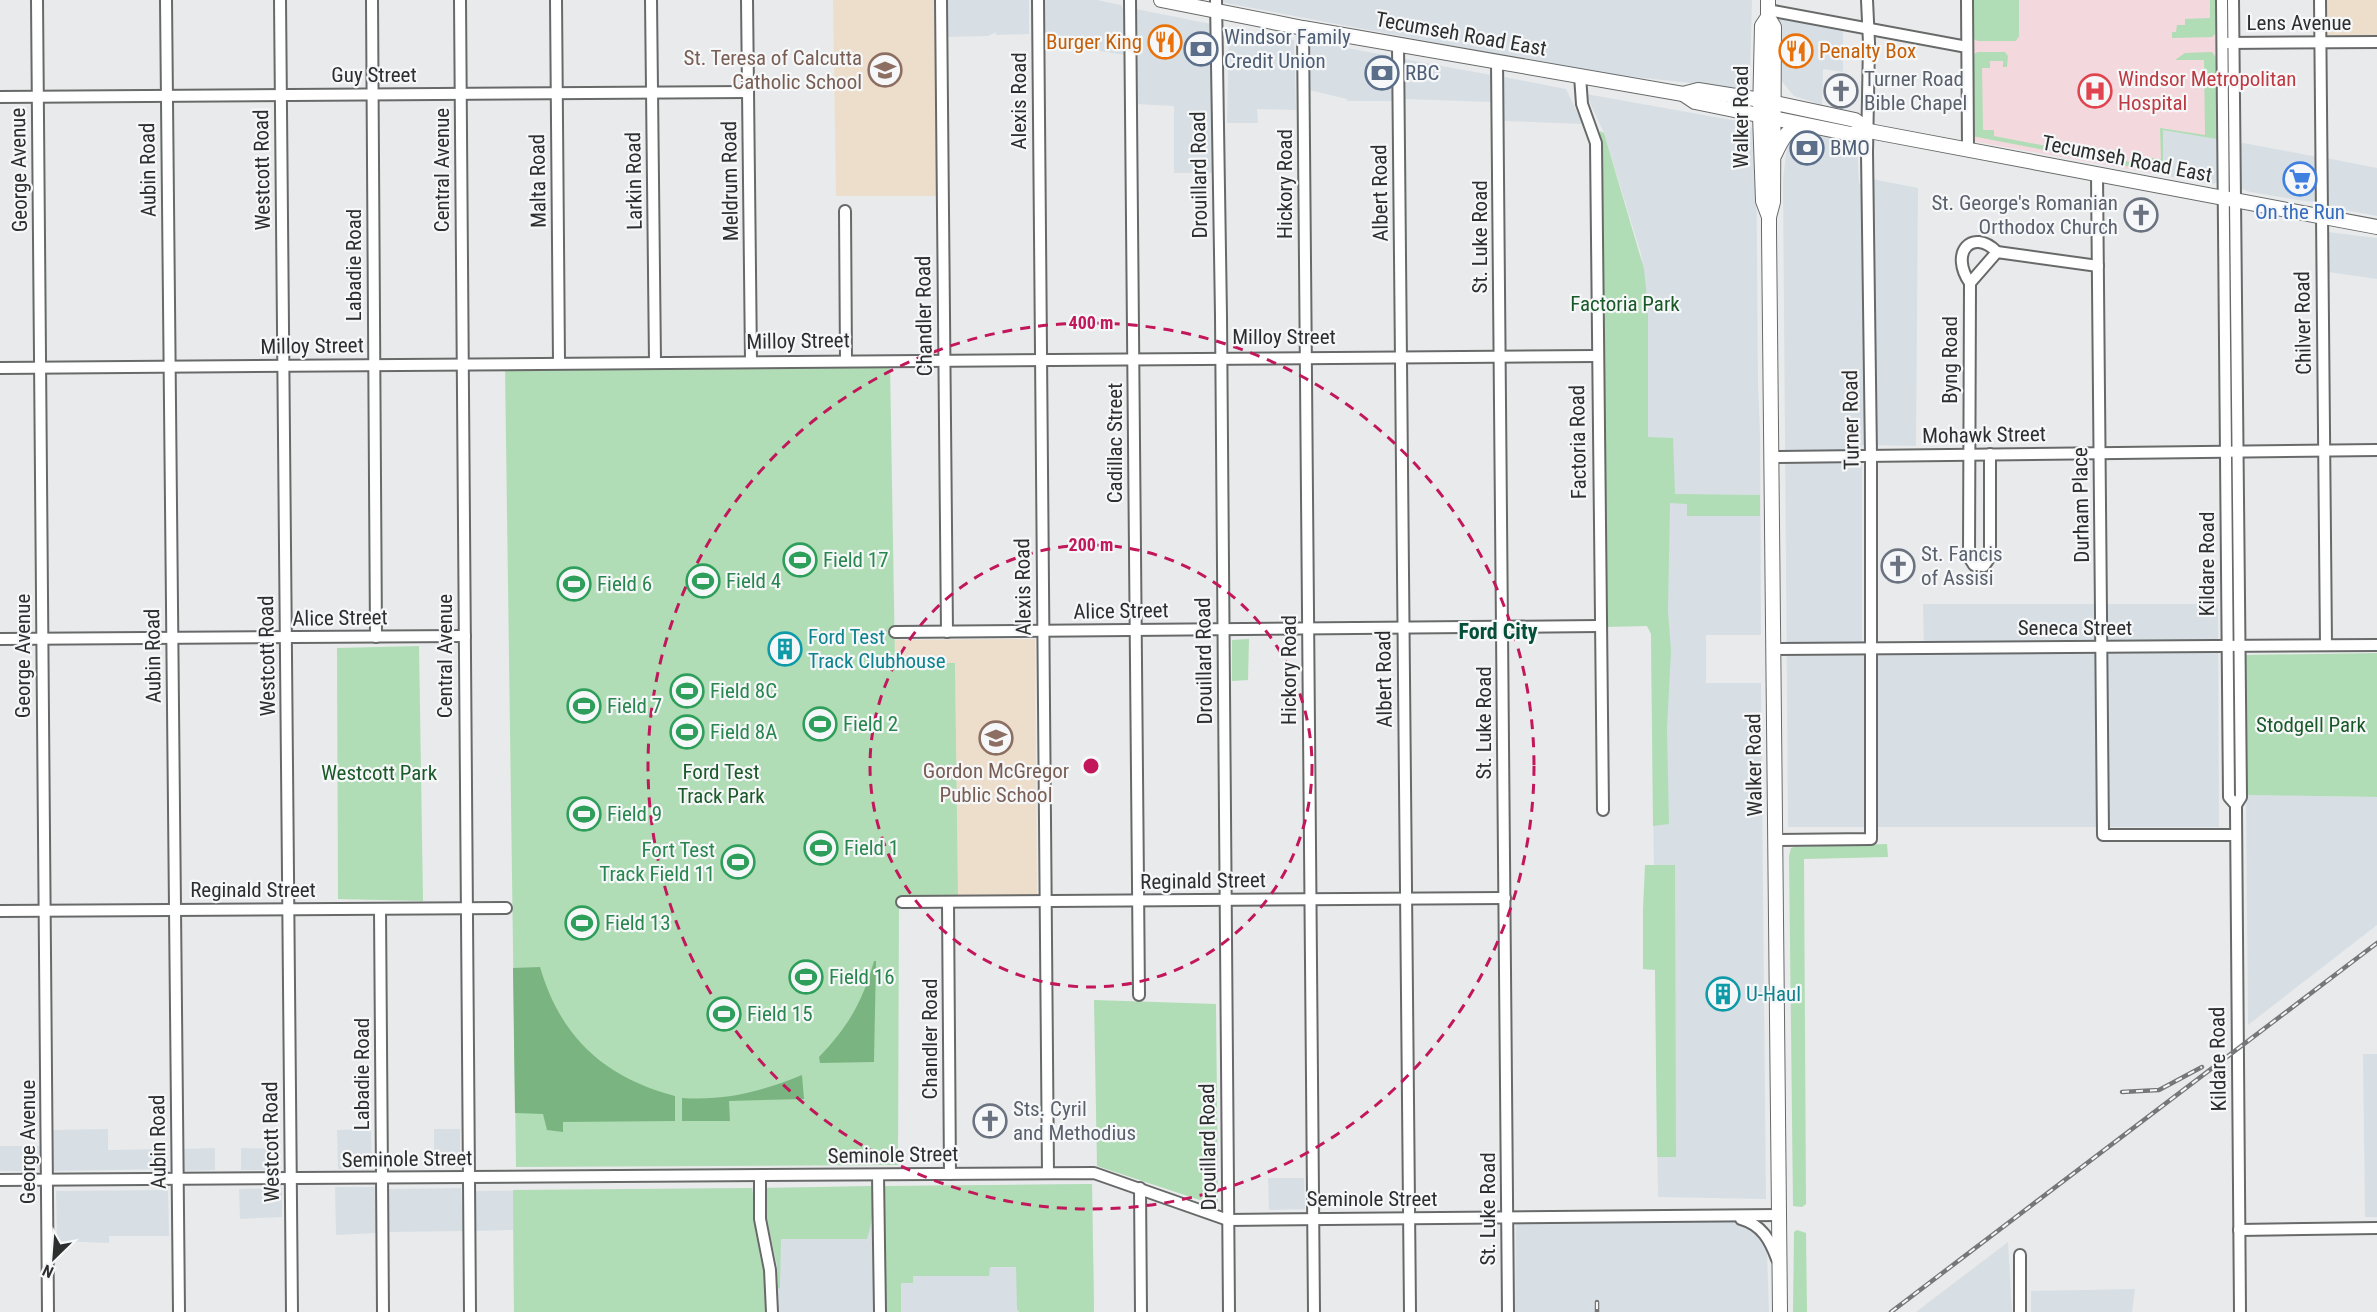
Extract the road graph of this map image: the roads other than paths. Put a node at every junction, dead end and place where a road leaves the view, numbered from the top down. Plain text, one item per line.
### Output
1 (37, 0) edge
2 (166, 0) edge
3 (280, 0) edge
4 (372, 0) edge
5 (460, 0) edge
6 (556, 0) edge
7 (651, 0) edge
8 (747, 0) edge
9 (941, 0) edge
10 (1038, 0) edge
11 (1130, 0) edge
12 (1161, 0) edge
13 (1867, 0) edge
14 (1967, 0) edge
15 (2222, 0) edge
16 (2233, 0) edge
17 (2320, 0) edge
18 (1216, 5) edge
19 (1768, 9) edge
20 (1303, 28) junction
21 (1868, 29) junction
22 (2377, 42) edge
23 (2228, 43) junction
24 (2320, 43) junction
25 (1398, 45) junction
26 (1967, 47) junction
27 (1497, 62) junction
28 (1768, 70) junction
29 (1580, 76) junction
30 (652, 92) junction
31 (748, 92) junction
32 (557, 93) junction
33 (460, 94) junction
34 (1683, 94) junction
35 (281, 95) junction
36 (372, 95) junction
37 (1732, 95) junction
38 (167, 96) junction
39 (0, 97) edge
40 (38, 97) junction
41 (1767, 101) junction
42 (1810, 111) junction
43 (1767, 116) junction
44 (1806, 124) junction
45 (1869, 131) junction
46 (1968, 149) junction
47 (1774, 156) junction
48 (2097, 175) junction
49 (2229, 200) junction
50 (845, 211) dead end
51 (1769, 217) junction
52 (2322, 217) junction
53 (2377, 227) edge
54 (1997, 252) junction
55 (2098, 266) junction
56 (1970, 283) junction
57 (1305, 356) junction
58 (1401, 356) junction
59 (1500, 356) junction
60 (1596, 356) junction
61 (2237, 356) junction
62 (1221, 357) junction
63 (2225, 357) junction
64 (1041, 358) junction
65 (1133, 358) junction
66 (846, 360) junction
67 (944, 360) junction
68 (751, 361) junction
69 (655, 362) junction
70 (559, 363) junction
71 (463, 364) junction
72 (374, 365) junction
73 (284, 366) junction
74 (170, 367) junction
75 (0, 368) edge
76 (40, 368) junction
77 (2377, 450) edge
78 (2324, 451) junction
79 (2226, 452) junction
80 (2238, 452) junction
81 (2100, 453) junction
82 (1969, 454) junction
83 (1990, 454) junction
84 (1871, 456) junction
85 (1772, 457) junction
86 (1599, 626) junction
87 (1502, 627) junction
88 (1308, 628) junction
89 (1403, 628) junction
90 (1223, 629) junction
91 (1136, 630) junction
92 (1043, 631) junction
93 (895, 632) dead end
94 (947, 632) junction
95 (465, 636) junction
96 (376, 637) junction
97 (286, 638) junction
98 (0, 639) edge
99 (172, 639) junction
100 (43, 640) junction
101 (2326, 645) junction
102 (2377, 645) edge
103 (2227, 646) junction
104 (2239, 646) junction
105 (2102, 647) junction
106 (1774, 649) junction
107 (1871, 649) junction
108 (2236, 805) junction
109 (1603, 810) dead end
110 (2236, 835) junction
111 (1776, 840) junction
112 (1406, 898) junction
113 (1505, 898) junction
114 (1310, 899) junction
115 (1226, 900) junction
116 (902, 902) dead end
117 (1046, 902) junction
118 (1138, 902) junction
119 (948, 903) junction
120 (466, 908) junction
121 (506, 908) dead end
122 (288, 909) junction
123 (380, 909) junction
124 (175, 910) junction
125 (0, 911) edge
126 (45, 911) junction
127 (1138, 995) dead end
128 (1048, 1173) junction
129 (950, 1174) junction
130 (878, 1175) junction
131 (760, 1176) junction
132 (468, 1178) junction
133 (382, 1179) junction
134 (0, 1180) edge
135 (177, 1180) junction
136 (291, 1180) junction
137 (48, 1181) junction
138 (1140, 1188) junction
139 (1779, 1215) junction
140 (1732, 1217) junction
141 (1507, 1218) junction
142 (1313, 1219) junction
143 (1409, 1219) junction
144 (1228, 1220) junction
145 (2377, 1228) edge
146 (2239, 1230) junction
147 (2020, 1255) dead end
148 (1779, 1266) junction
149 (48, 1312) edge
150 (178, 1312) edge
151 (292, 1312) edge
152 (383, 1312) edge
153 (470, 1312) edge
154 (772, 1312) edge
155 (880, 1312) edge
156 (1141, 1312) edge
157 (1229, 1312) edge
158 (1314, 1312) edge
159 (1410, 1312) edge
160 (1508, 1312) edge
161 (1780, 1312) edge
162 (2020, 1312) edge
163 (2240, 1312) edge

1 - 40 street, George Avenue
2 - 38 street, Aubin Road
3 - 35 street, Westcott Road
4 - 36 street, Labadie Road
5 - 33 street, Central Avenue
6 - 32 street, Malta Road
7 - 30 street, Larkin Road
8 - 31 street, Meldrum Road
9 - 67 street, Chandler Road
10 - 64 street, Alexis Road
11 - 65 street, Cadillac Street
12 - 18 main road, Tecumseh Road East
13 - 21 street, Turner Road
14 - 26 street
15 - 23 street, Kildare Road
16 - 23 street, Kildare Road
17 - 24 street, Chilver Road
18 - 20 main road, Tecumseh Road East
18 - 62 street, Drouillard Road
19 - 21 street
19 - 28 main road, Walker Road
20 - 25 main road, Tecumseh Road East
20 - 57 street, Hickory Road
21 - 26 street
21 - 45 street, Turner Road
22 - 24 street, Lens Avenue
23 - 24 street, Lens Avenue
23 - 49 street, Kildare Road
24 - 52 street, Chilver Road
25 - 27 main road, Tecumseh Road East
25 - 58 street, Albert Road
26 - 46 street
27 - 29 main road, Tecumseh Road East
27 - 59 street, St. Luke Road
28 - 37 main road
28 - 41 main road, Walker Road
28 - 42 main road
29 - 34 main road, Tecumseh Road East
29 - 60 street, Factoria Road
30 - 31 street, Guy Street
30 - 32 street, Guy Street
30 - 69 street, Larkin Road
31 - 68 street, Meldrum Road
32 - 33 street, Guy Street
32 - 70 street, Malta Road
33 - 36 street, Guy Street
33 - 71 street, Central Avenue
34 - 37 main road, Tecumseh Road East
34 - 43 main road, Tecumseh Road East
35 - 36 street, Guy Street
35 - 38 street, Guy Street
35 - 73 street, Westcott Road
36 - 72 street, Labadie Road
37 - 41 main road, Tecumseh Road East
38 - 40 street, Guy Street
38 - 74 street, Aubin Road
39 - 40 street, Guy Street
40 - 76 street, George Avenue
41 - 42 main road, Tecumseh Road East
41 - 43 main road, Walker Road
42 - 45 main road, Tecumseh Road East
43 - 44 main road, Tecumseh Road East
43 - 47 main road, Walker Road
43 - 51 main road, Walker Road
44 - 45 main road, Tecumseh Road East
44 - 47 main road
45 - 46 main road, Tecumseh Road East
45 - 84 street, Turner Road
46 - 48 main road, Tecumseh Road East
47 - 51 main road, Walker Road
48 - 49 main road, Tecumseh Road East
48 - 55 street, Durham Place
49 - 52 main road, Tecumseh Road East
49 - 61 street, Kildare Road
49 - 63 street, Kildare Road
50 - 66 street
51 - 85 main road, Walker Road
52 - 53 main road, Tecumseh Road East
52 - 78 street, Chilver Road
54 - 55 street, Byng Road
54 - 56 street
54 - 56 street, Byng Road
55 - 81 street, Durham Place
56 - 82 street, Byng Road
57 - 58 street, Milloy Street
57 - 62 street, Milloy Street
57 - 88 street, Hickory Road
58 - 59 street, Milloy Street
58 - 89 street, Albert Road
59 - 60 street, Milloy Street
59 - 87 street, St. Luke Road
60 - 86 street, Factoria Road
61 - 63 street
61 - 80 street, Kildare Road
62 - 65 street, Milloy Street
62 - 90 street, Drouillard Road
63 - 79 street, Kildare Road
64 - 65 street, Milloy Street
64 - 67 street, Milloy Street
64 - 92 street, Alexis Road
65 - 91 street, Cadillac Street
66 - 67 street, Milloy Street
66 - 68 street, Milloy Street
67 - 94 street, Chandler Road
68 - 69 street, Milloy Street
69 - 70 street, Milloy Street
70 - 71 street, Milloy Street
71 - 72 street, Milloy Street
71 - 95 street, Central Avenue
72 - 73 street, Milloy Street
72 - 96 street, Labadie Road
73 - 74 street, Milloy Street
73 - 97 street, Westcott Road
74 - 76 street, Milloy Street
74 - 99 street, Aubin Road
75 - 76 street, Milloy Street
76 - 100 street, George Avenue
77 - 78 street, Mohawk Street
78 - 80 street, Mohawk Street
78 - 101 street, Chilver Road
79 - 80 street, Mohawk Street
79 - 81 street, Mohawk Street
79 - 103 street, Kildare Road
80 - 104 street, Kildare Road
81 - 83 street, Mohawk Street
81 - 105 street, Durham Place
82 - 83 street, Mohawk Street
82 - 83 street, Byng Road
82 - 84 street, Mohawk Street
84 - 85 street, Mohawk Street
84 - 107 street, Turner Road
85 - 106 main road, Walker Road
86 - 87 street, Alice Street
86 - 109 street, Factoria Road
87 - 89 street, Alice Street
87 - 113 street, St. Luke Road
88 - 89 street, Alice Street
88 - 90 street, Alice Street
88 - 114 street, Hickory Road
89 - 112 street, Albert Road
90 - 91 street, Alice Street
90 - 115 street, Drouillard Road
91 - 92 street, Alice Street
91 - 118 street, Cadillac Street
92 - 94 street, Alice Street
92 - 117 street, Alexis Road
93 - 94 street, Alice Street
95 - 96 street, Alice Street
95 - 120 street, Central Avenue
96 - 97 street, Alice Street
97 - 99 street, Alice Street
97 - 122 street, Westcott Road
98 - 100 street, Alice Street
99 - 100 street, Alice Street
99 - 124 street, Aubin Road
100 - 126 street, George Avenue
101 - 102 street, Seneca Street
101 - 104 street, Seneca Street
103 - 104 street, Seneca Street
103 - 105 street, Seneca Street
103 - 108 street, Kildare Road
104 - 108 street, Kildare Road
105 - 107 street, Seneca Street
105 - 110 street, Durham Place
106 - 107 street, Seneca Street
106 - 111 main road, Walker Road
107 - 111 street, Turner Road
108 - 110 street, Kildare Road
110 - 146 street, Kildare Road
111 - 139 main road, Walker Road
112 - 113 street, Reginald Street
112 - 114 street, Reginald Street
112 - 143 street, Albert Road
113 - 141 street, St. Luke Road
114 - 115 street, Reginald Street
114 - 142 street, Hickory Road
115 - 118 street, Reginald Street
115 - 144 street, Drouillard Road
116 - 119 street, Reginald Street
117 - 118 street, Reginald Street
117 - 119 street, Reginald Street
117 - 128 street, Alexis Road
118 - 127 street, Cadillac Street
119 - 129 street, Chandler Road
120 - 121 street, Reginald Street
120 - 123 street, Reginald Street
120 - 132 street, Central Avenue
122 - 123 street, Reginald Street
122 - 124 street, Reginald Street
122 - 136 street, Westcott Road
123 - 133 street, Labadie Road
124 - 126 street, Reginald Street
124 - 135 street, Aubin Road
125 - 126 street, Reginald Street
126 - 137 street, George Avenue
128 - 129 street, Seminole Street
128 - 138 street, Seminole Street
129 - 130 street, Seminole Street
130 - 131 street, Seminole Street
130 - 155 street
131 - 132 street, Seminole Street
131 - 154 street
132 - 133 street, Seminole Street
132 - 153 street, Central Avenue
133 - 136 street, Seminole Street
133 - 152 street, Labadie Road
134 - 137 street, Seminole Street
135 - 136 street, Seminole Street
135 - 137 street, Seminole Street
135 - 150 street, Aubin Road
136 - 151 street, Westcott Road
137 - 149 street, George Avenue
138 - 144 street, Seminole Street
138 - 156 street
139 - 140 street, Seminole Street
139 - 148 main road, Walker Road
140 - 141 street, Seminole Street
140 - 148 street
141 - 143 street, Seminole Street
141 - 160 street, St. Luke Road
142 - 143 street, Seminole Street
142 - 144 street, Seminole Street
142 - 158 street, Hickory Road
143 - 159 street, Albert Road
144 - 157 street, Drouillard Road
145 - 146 street
146 - 163 street, Kildare Road
147 - 162 street
148 - 161 main road, Walker Road

